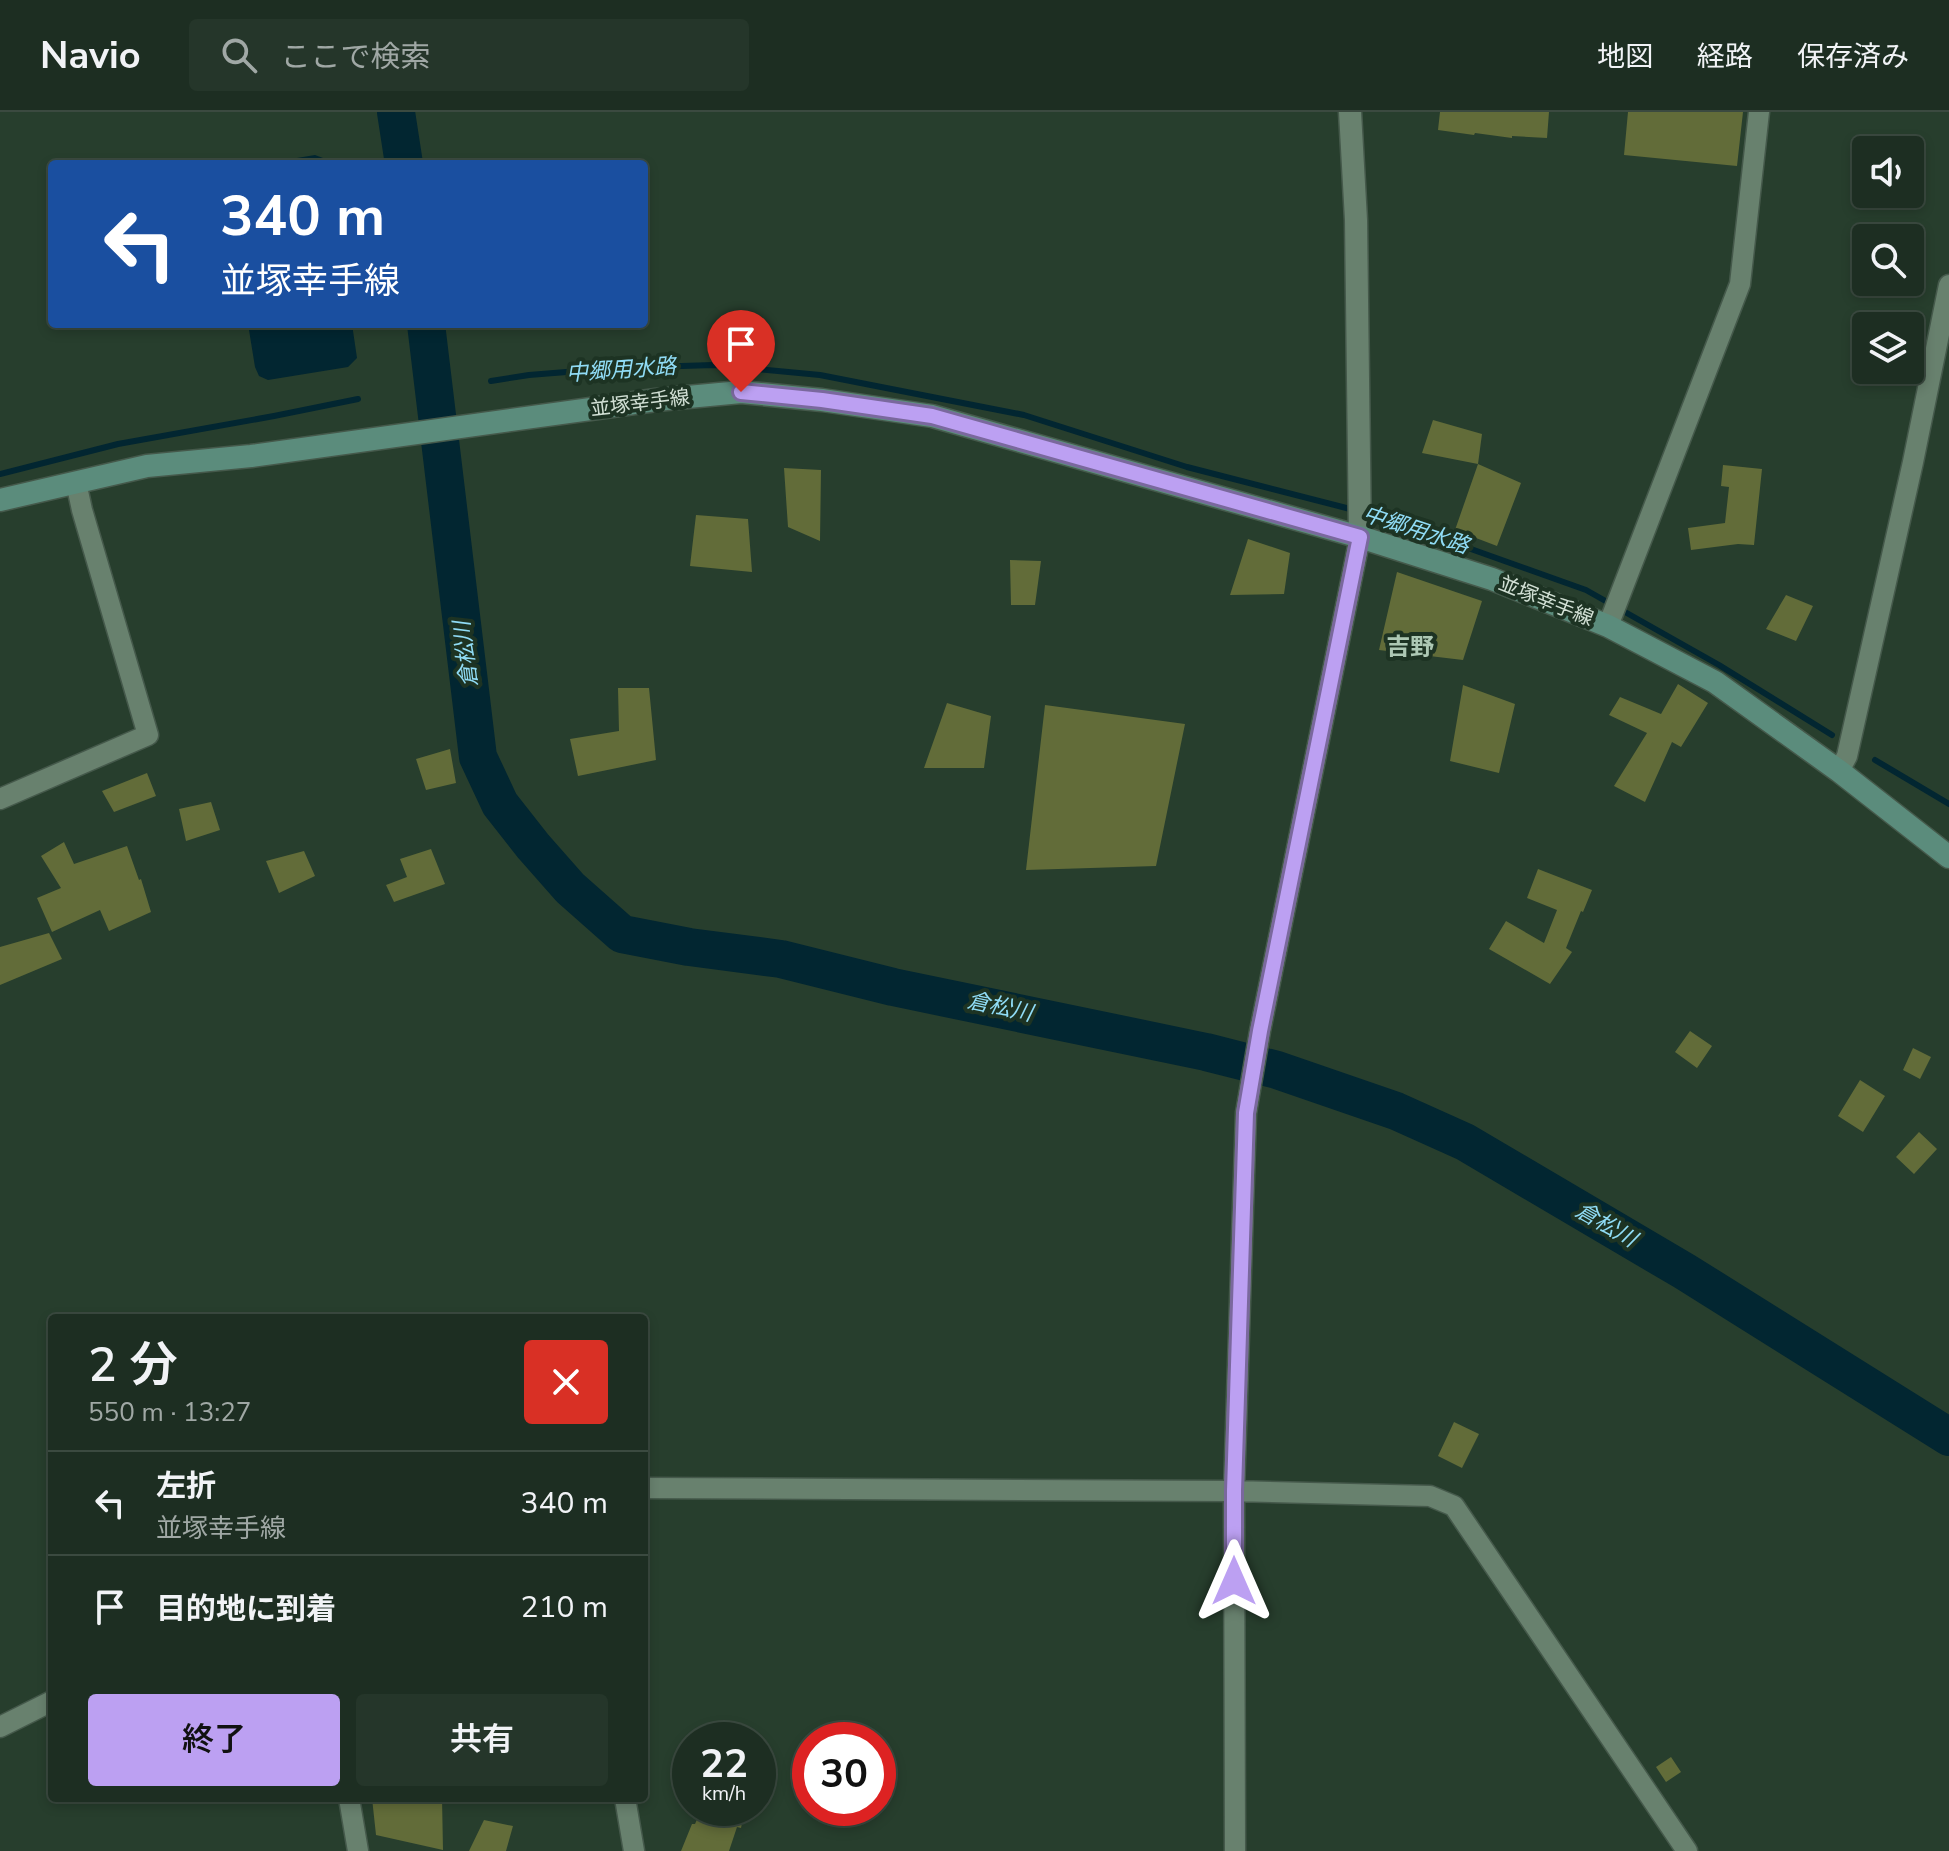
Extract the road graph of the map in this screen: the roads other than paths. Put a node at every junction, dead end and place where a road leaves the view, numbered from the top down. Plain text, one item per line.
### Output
1 (1350, 112) edge
2 (1759, 112) edge
3 (1949, 285) edge
4 (76, 482) junction
5 (0, 500) edge
6 (1360, 537) junction
7 (1608, 626) junction
8 (1839, 771) junction
9 (0, 799) edge
10 (1949, 857) edge
11 (648, 1488) edge
12 (1234, 1491) junction
13 (48, 1703) edge
14 (0, 1727) edge
15 (350, 1802) edge
16 (626, 1802) edge
17 (358, 1851) edge
18 (634, 1851) edge
19 (1235, 1851) edge
20 (1687, 1851) edge

1 - 6 street
2 - 7 street
3 - 8 street
4 - 5 main road, 並塚幸手線
4 - 6 main road, 並塚幸手線
4 - 9 street
6 - 7 main road, 並塚幸手線
6 - 12 street
7 - 8 main road, 並塚幸手線
8 - 10 main road, 並塚幸手線
11 - 12 street
12 - 19 street
12 - 20 street
13 - 14 street
15 - 17 street
16 - 18 street

